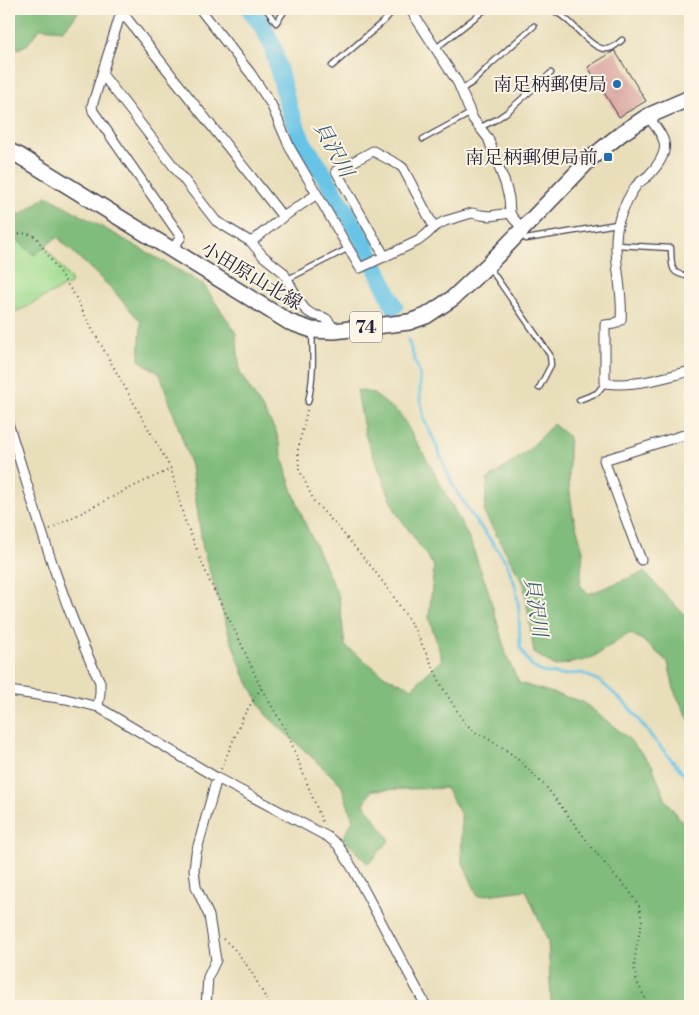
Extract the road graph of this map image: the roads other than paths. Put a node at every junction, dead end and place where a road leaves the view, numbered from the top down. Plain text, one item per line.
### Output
1 (200, 9) edge
2 (266, 9) edge
3 (286, 9) edge
4 (394, 9) edge
5 (410, 9) edge
6 (486, 9) edge
7 (551, 9) edge
8 (122, 10) edge
9 (534, 26) dead end
10 (622, 40) dead end
11 (436, 48) junction
12 (332, 66) dead end
13 (551, 73) dead end
14 (102, 74) junction
15 (461, 90) junction
16 (690, 98) edge
17 (471, 113) junction
18 (648, 116) junction
19 (480, 128) junction
20 (423, 139) dead end
21 (9, 151) edge
22 (317, 194) junction
23 (510, 213) junction
24 (283, 217) junction
25 (619, 223) junction
26 (434, 227) junction
27 (521, 230) junction
28 (252, 242) junction
29 (617, 245) junction
30 (348, 248) junction
31 (172, 250) junction
32 (384, 256) junction
33 (488, 265) junction
34 (690, 276) edge
35 (288, 279) junction
36 (312, 330) junction
37 (334, 331) junction
38 (690, 371) edge
39 (605, 383) junction
40 (539, 388) dead end
41 (579, 400) dead end
42 (308, 402) road end
43 (9, 426) edge
44 (690, 433) edge
45 (641, 560) dead end
46 (9, 690) edge
47 (98, 707) junction
48 (217, 778) junction
49 (206, 1006) edge
50 (426, 1006) edge

1 - 22 street
2 - 3 lane
4 - 12 lane
5 - 11 street
6 - 11 lane
7 - 10 lane
8 - 14 street
8 - 24 street
9 - 15 lane
11 - 15 street
13 - 19 lane
14 - 28 street
14 - 31 street
15 - 17 street
16 - 18 main road, 小田原山北線 / 74
17 - 19 street
17 - 20 lane
18 - 25 street
18 - 27 main road, 小田原山北線 / 74
19 - 23 street
21 - 31 main road, 小田原山北線 / 74
22 - 24 street
22 - 30 street
23 - 26 street
23 - 27 street
24 - 28 street
25 - 27 lane
25 - 29 street
26 - 32 street
26 - 32 street
27 - 33 main road, 小田原山北線 / 74
28 - 35 street
29 - 34 lane
29 - 39 street
30 - 32 street
30 - 35 lane
31 - 36 main road, 小田原山北線 / 74
33 - 37 main road, 小田原山北線 / 74
33 - 40 lane
35 - 37 street
36 - 37 main road, 小田原山北線 / 74
36 - 42 lane
38 - 39 street
39 - 41 lane
43 - 47 street
44 - 45 street
46 - 47 street
47 - 48 street
48 - 49 street
48 - 50 street

